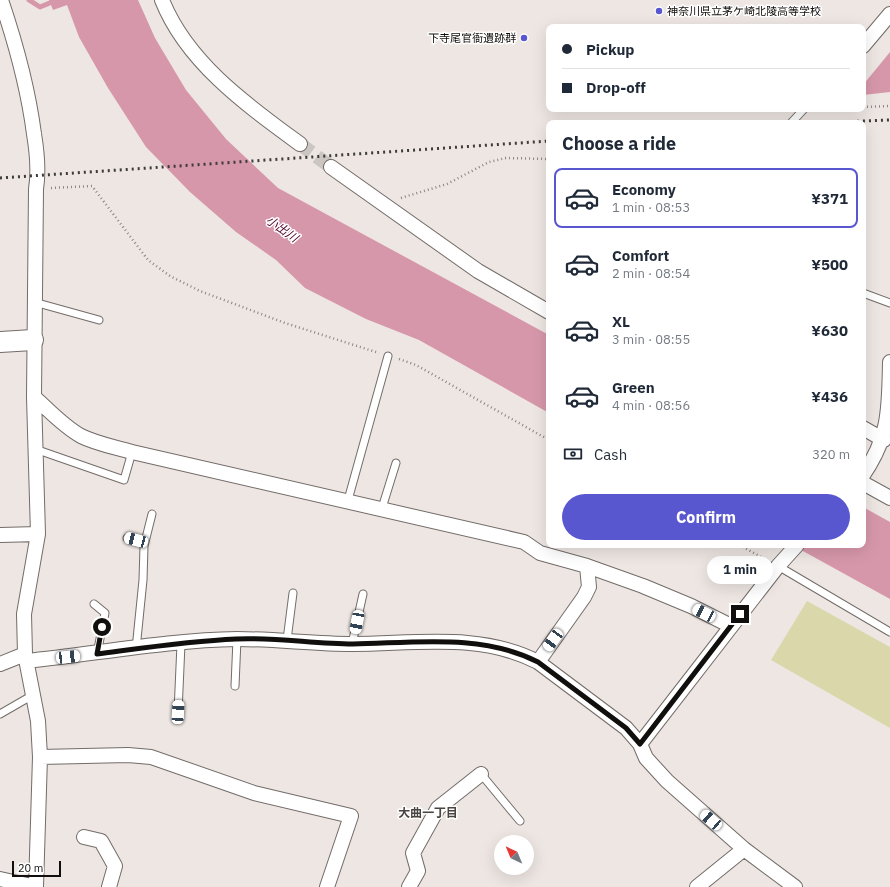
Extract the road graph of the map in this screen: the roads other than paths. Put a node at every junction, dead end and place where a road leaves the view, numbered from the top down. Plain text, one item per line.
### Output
1 (1, 0) edge
2 (162, 0) edge
3 (890, 14) edge
4 (866, 42) edge
5 (801, 112) edge
6 (795, 120) edge
7 (300, 144) tunnel mouth
8 (331, 167) tunnel mouth
9 (866, 294) edge
10 (34, 302) junction
11 (890, 303) edge
12 (546, 310) edge
13 (99, 320) dead end
14 (33, 340) junction
15 (0, 342) edge
16 (388, 356) road end
17 (890, 362) edge
18 (34, 397) junction
19 (866, 430) edge
20 (884, 440) junction
21 (34, 449) junction
22 (132, 452) junction
23 (396, 463) dead end
24 (866, 471) edge
25 (866, 485) edge
26 (890, 498) edge
27 (348, 500) junction
28 (382, 508) junction
29 (152, 514) dead end
30 (38, 534) junction
31 (0, 535) edge
32 (127, 538) dead end
33 (145, 542) junction
34 (795, 548) edge
35 (780, 564) junction
36 (587, 566) junction
37 (293, 593) dead end
38 (363, 594) dead end
39 (94, 604) dead end
40 (731, 626) junction
41 (890, 632) edge
42 (236, 639) junction
43 (287, 640) junction
44 (181, 644) junction
45 (352, 644) junction
46 (136, 649) junction
47 (97, 654) junction
48 (26, 658) junction
49 (538, 662) junction
50 (0, 664) edge
51 (235, 686) dead end
52 (33, 694) junction
53 (178, 712) dead end
54 (0, 714) edge
55 (640, 744) junction
56 (40, 757) junction
57 (481, 774) joint
58 (520, 820) dead end
59 (84, 837) dead end
60 (744, 849) junction
61 (0, 879) edge
62 (36, 887) edge
63 (109, 887) edge
64 (326, 887) edge
65 (409, 887) edge
66 (697, 887) edge
67 (795, 887) edge

1 - 10 street
2 - 7 street
3 - 4 street
5 - 6 lane
8 - 12 street
9 - 11 lane
10 - 13 lane
10 - 14 street
14 - 15 street
14 - 18 street
16 - 27 lane
17 - 20 street
18 - 21 street
18 - 22 street
19 - 20 street
20 - 24 street
21 - 22 lane
21 - 30 street
22 - 27 street
23 - 28 lane
25 - 26 street
27 - 28 street
28 - 36 street
29 - 33 lane
30 - 31 street
30 - 48 street
32 - 33 lane
33 - 46 lane
34 - 35 street
35 - 40 street
35 - 41 lane
36 - 40 street
36 - 49 street
37 - 43 lane
38 - 45 lane
39 - 47 lane
40 - 55 street
42 - 43 street
42 - 44 street
42 - 51 lane
43 - 45 street
44 - 46 street
44 - 53 lane
45 - 49 street
46 - 47 street
47 - 48 street
48 - 50 street
48 - 52 street
49 - 55 street
52 - 54 lane
52 - 56 street
55 - 60 street
56 - 62 street
56 - 64 street
57 - 58 lane
57 - 65 street
59 - 63 street
60 - 66 street
60 - 67 street
61 - 62 street

